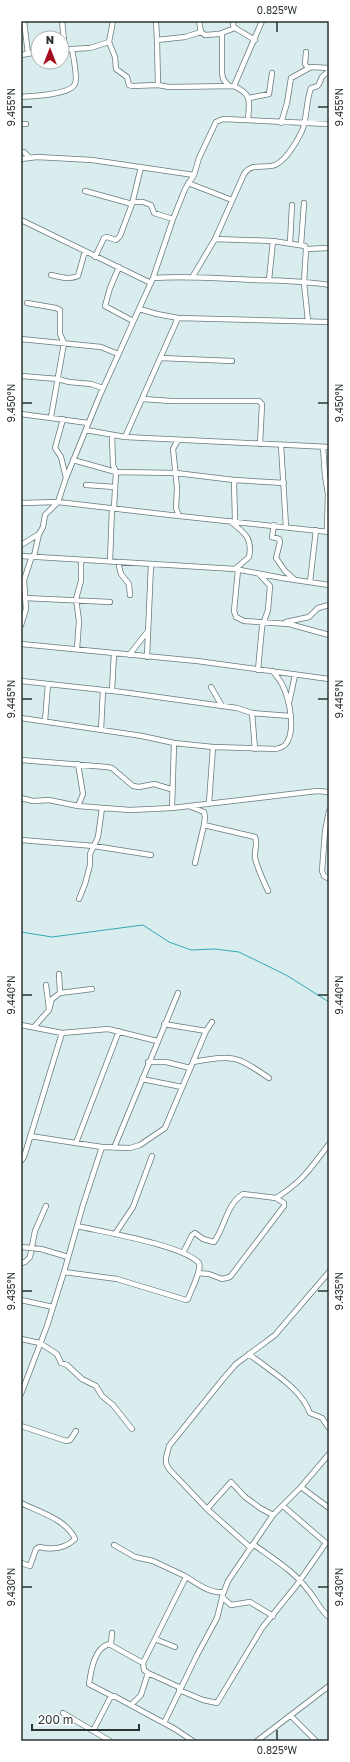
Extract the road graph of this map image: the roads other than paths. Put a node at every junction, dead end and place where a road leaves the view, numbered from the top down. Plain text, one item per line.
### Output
1 (24, 21) edge
2 (113, 21) edge
3 (156, 21) edge
4 (199, 21) edge
5 (234, 21) edge
6 (262, 21) edge
7 (235, 28) junction
8 (201, 32) junction
9 (222, 33) junction
10 (157, 40) junction
11 (254, 40) junction
12 (109, 42) junction
13 (72, 49) joint
14 (306, 52) dead end
15 (28, 54) joint
16 (21, 55) edge
17 (308, 68) junction
18 (329, 69) edge
19 (272, 72) dead end
20 (158, 85) junction
21 (231, 86) junction
22 (21, 97) edge
23 (249, 98) junction
24 (248, 120) junction
25 (281, 123) junction
26 (303, 124) junction
27 (329, 124) edge
28 (21, 152) edge
29 (29, 157) junction
30 (21, 159) edge
31 (142, 167) junction
32 (194, 175) junction
33 (188, 183) junction
34 (85, 191) dead end
35 (232, 200) junction
36 (133, 203) junction
37 (304, 203) dead end
38 (292, 204) dead end
39 (21, 220) edge
40 (173, 220) junction
41 (215, 239) junction
42 (273, 241) junction
43 (290, 243) junction
44 (302, 245) junction
45 (329, 248) edge
46 (306, 249) junction
47 (85, 251) junction
48 (95, 257) junction
49 (119, 267) junction
50 (51, 275) dead end
51 (193, 276) junction
52 (153, 278) junction
53 (269, 280) junction
54 (151, 283) junction
55 (304, 283) junction
56 (329, 285) edge
57 (27, 303) dead end
58 (139, 309) junction
59 (178, 318) junction
60 (133, 321) junction
61 (308, 321) junction
62 (329, 322) edge
63 (21, 339) edge
64 (64, 343) junction
65 (118, 354) junction
66 (161, 358) junction
67 (232, 361) dead end
68 (21, 376) edge
69 (58, 379) junction
70 (103, 388) junction
71 (143, 399) junction
72 (21, 414) edge
73 (50, 417) junction
74 (63, 419) junction
75 (88, 423) junction
76 (86, 430) junction
77 (112, 436) junction
78 (125, 437) junction
79 (178, 440) junction
80 (260, 444) junction
81 (282, 445) junction
82 (323, 447) junction
83 (329, 447) edge
84 (74, 460) junction
85 (116, 472) junction
86 (176, 473) junction
87 (66, 478) junction
88 (234, 480) junction
89 (284, 483) junction
90 (86, 485) dead end
91 (115, 487) junction
92 (328, 488) edge
93 (58, 502) junction
94 (21, 503) edge
95 (113, 508) junction
96 (179, 516) junction
97 (232, 521) junction
98 (274, 525) junction
99 (286, 527) junction
100 (316, 530) junction
101 (328, 532) edge
102 (39, 534) junction
103 (21, 545) edge
104 (21, 556) edge
105 (33, 556) junction
106 (81, 560) junction
107 (110, 561) junction
108 (118, 562) junction
109 (151, 564) junction
110 (236, 569) junction
111 (259, 574) junction
112 (275, 577) junction
113 (295, 580) junction
114 (310, 582) junction
115 (329, 585) edge
116 (270, 586) junction
117 (130, 595) dead end
118 (25, 598) junction
119 (76, 599) junction
120 (110, 602) dead end
121 (329, 605) edge
122 (23, 614) edge
123 (263, 622) junction
124 (282, 623) junction
125 (21, 626) edge
126 (148, 631) junction
127 (329, 634) edge
128 (21, 644) edge
129 (77, 649) junction
130 (114, 653) junction
131 (129, 655) junction
132 (147, 657) junction
133 (258, 670) junction
134 (273, 672) junction
135 (295, 675) junction
136 (329, 679) edge
137 (21, 681) edge
138 (48, 684) junction
139 (211, 688) dead end
140 (103, 690) junction
141 (112, 691) junction
142 (289, 703) junction
143 (222, 706) junction
144 (252, 713) junction
145 (290, 716) junction
146 (21, 718) edge
147 (45, 721) junction
148 (101, 730) junction
149 (174, 743) junction
150 (213, 747) junction
151 (255, 749) junction
152 (21, 760) edge
153 (78, 764) junction
154 (171, 790) junction
155 (329, 792) edge
156 (21, 798) edge
157 (209, 803) junction
158 (78, 806) junction
159 (187, 806) junction
160 (102, 808) junction
161 (172, 808) junction
162 (329, 811) edge
163 (204, 825) junction
164 (327, 831) edge
165 (21, 840) edge
166 (94, 846) junction
167 (151, 855) dead end
168 (195, 863) dead end
169 (329, 879) edge
170 (268, 891) dead end
171 (79, 899) dead end
172 (59, 974) dead end
173 (46, 985) dead end
174 (92, 989) dead end
175 (60, 993) junction
176 (178, 993) dead end
177 (49, 1010) junction
178 (212, 1022) dead end
179 (164, 1024) junction
180 (21, 1025) edge
181 (34, 1027) junction
182 (119, 1031) junction
183 (206, 1031) junction
184 (62, 1033) junction
185 (156, 1041) junction
186 (148, 1062) junction
187 (193, 1062) junction
188 (190, 1068) junction
189 (269, 1078) dead end
190 (142, 1079) junction
191 (182, 1087) junction
192 (30, 1136) junction
193 (76, 1143) junction
194 (329, 1144) edge
195 (102, 1147) junction
196 (114, 1148) junction
197 (152, 1156) dead end
198 (21, 1161) edge
199 (276, 1198) junction
200 (46, 1206) dead end
201 (77, 1226) junction
202 (115, 1234) junction
203 (21, 1247) edge
204 (32, 1249) junction
205 (184, 1253) junction
206 (68, 1257) junction
207 (21, 1263) edge
208 (64, 1272) junction
209 (329, 1272) edge
210 (198, 1273) junction
211 (21, 1300) edge
212 (53, 1307) junction
213 (21, 1339) edge
214 (40, 1342) junction
215 (249, 1354) junction
216 (21, 1394) edge
217 (21, 1426) edge
218 (329, 1428) edge
219 (132, 1429) dead end
220 (76, 1431) dead end
221 (329, 1454) edge
222 (301, 1487) junction
223 (21, 1503) edge
224 (283, 1506) junction
225 (329, 1508) edge
226 (207, 1509) junction
227 (273, 1515) junction
228 (114, 1545) dead end
229 (252, 1546) junction
230 (21, 1563) edge
231 (185, 1576) junction
232 (299, 1580) junction
233 (223, 1595) junction
234 (273, 1616) junction
235 (329, 1617) edge
236 (112, 1633) dead end
237 (155, 1639) junction
238 (111, 1644) junction
239 (175, 1647) dead end
240 (143, 1663) junction
241 (148, 1673) junction
242 (329, 1686) edge
243 (180, 1689) junction
244 (112, 1696) junction
245 (131, 1705) junction
246 (63, 1713) dead end
247 (291, 1716) junction
248 (164, 1723) junction
249 (93, 1731) junction
250 (110, 1741) edge
251 (193, 1741) edge
252 (257, 1741) edge
253 (316, 1741) edge

1 - 15 street
2 - 12 street
3 - 10 street
4 - 8 street
5 - 7 street
6 - 11 street
7 - 9 street
7 - 11 street
8 - 9 street
8 - 10 street
9 - 21 street
10 - 20 street
11 - 21 street
12 - 13 street
12 - 20 street
13 - 22 street
14 - 17 street
15 - 16 street
17 - 18 street
17 - 25 street
18 - 26 street
19 - 23 street
20 - 21 street
21 - 23 street
23 - 24 street
24 - 25 street
24 - 32 street
25 - 26 street
26 - 27 street
26 - 35 street
28 - 29 street
29 - 30 street
29 - 31 street
31 - 32 street
31 - 36 street
32 - 33 street
33 - 35 street
33 - 40 street
34 - 36 street
35 - 41 street
36 - 40 street
36 - 48 street
37 - 44 street
38 - 43 street
39 - 47 street
40 - 52 street
41 - 42 street
41 - 51 street
42 - 43 street
42 - 53 street
43 - 44 street
44 - 46 street
45 - 46 street
46 - 55 street
47 - 48 street
47 - 50 street
48 - 49 street
49 - 54 street
49 - 60 street
51 - 52 street
51 - 53 street
52 - 54 street
53 - 55 street
54 - 58 street
55 - 56 street
55 - 61 street
57 - 64 street
58 - 59 street
58 - 60 street
59 - 61 street
59 - 66 street
60 - 65 street
61 - 62 street
63 - 64 street
64 - 65 street
64 - 69 street
65 - 70 street
66 - 67 street
66 - 71 street
68 - 69 street
69 - 70 street
69 - 73 street
70 - 75 street
71 - 78 street
71 - 80 street
72 - 73 street
73 - 74 street
74 - 75 street
74 - 87 street
75 - 76 street
76 - 77 street
76 - 84 street
77 - 78 street
77 - 85 street
78 - 79 street
79 - 80 street
79 - 86 street
80 - 81 street
81 - 82 street
81 - 89 street
82 - 83 street
82 - 92 street
84 - 85 street
84 - 87 street
85 - 86 street
85 - 91 street
86 - 88 street
86 - 96 street
87 - 93 street
88 - 89 street
88 - 97 street
89 - 99 street
90 - 91 street
91 - 95 street
92 - 101 street
93 - 94 street
93 - 95 street
93 - 102 street
95 - 96 street
95 - 107 street
96 - 97 street
97 - 98 street
97 - 110 street
98 - 99 street
98 - 113 street
99 - 100 street
100 - 101 street
100 - 114 street
102 - 103 street
102 - 105 street
104 - 105 street
105 - 106 street
105 - 118 street
106 - 107 street
106 - 119 street
107 - 108 street
108 - 109 street
108 - 117 street
109 - 110 street
109 - 126 street
110 - 111 street
110 - 123 street
111 - 112 street
111 - 116 street
112 - 113 street
112 - 116 street
113 - 114 street
114 - 115 street
116 - 123 street
118 - 119 street
118 - 122 street
119 - 120 street
119 - 129 street
121 - 124 street
122 - 125 street
123 - 124 street
123 - 133 street
124 - 127 street
126 - 131 street
126 - 132 street
128 - 129 street
129 - 130 street
130 - 131 street
130 - 141 street
131 - 132 street
132 - 133 street
133 - 134 street
134 - 135 street
134 - 142 street
135 - 136 street
135 - 142 street
137 - 138 street
138 - 140 street
138 - 147 street
139 - 143 street
140 - 141 street
140 - 148 street
141 - 143 street
142 - 145 street
143 - 144 street
144 - 145 street
144 - 151 street
145 - 151 street
146 - 147 street
147 - 148 street
148 - 149 street
149 - 150 street
149 - 154 street
150 - 151 street
150 - 157 street
152 - 153 street
153 - 154 street
153 - 158 street
154 - 161 street
155 - 157 street
156 - 158 street
157 - 159 street
158 - 160 street
159 - 161 street
159 - 163 street
160 - 161 street
160 - 166 street
162 - 164 street
163 - 168 street
163 - 170 street
164 - 169 street
165 - 166 street
166 - 167 street
166 - 171 street
172 - 175 street
173 - 177 street
174 - 175 street
175 - 177 street
176 - 179 street
177 - 181 street
178 - 183 street
179 - 183 street
179 - 185 street
180 - 181 street
181 - 184 street
182 - 184 street
182 - 185 street
182 - 193 street
183 - 187 street
184 - 192 street
185 - 186 street
186 - 188 street
186 - 190 street
187 - 188 street
187 - 189 street
188 - 191 street
190 - 191 street
190 - 196 street
191 - 196 street
192 - 193 street
192 - 198 street
193 - 195 street
194 - 199 street
195 - 196 street
195 - 201 street
197 - 202 street
199 - 205 street
199 - 210 street
200 - 204 street
201 - 202 street
201 - 206 street
202 - 205 street
203 - 204 street
204 - 206 street
204 - 207 street
205 - 210 street
206 - 208 street
208 - 210 street
208 - 212 street
209 - 215 street
211 - 212 street
212 - 214 street
213 - 214 street
214 - 216 street
214 - 219 street
215 - 218 street
215 - 226 street
217 - 220 street
221 - 222 street
222 - 224 street
222 - 225 street
223 - 230 street
224 - 227 street
224 - 232 street
226 - 227 street
226 - 229 street
227 - 229 street
228 - 231 street
229 - 232 street
229 - 233 street
231 - 233 street
231 - 237 street
232 - 234 street
232 - 235 street
233 - 234 street
233 - 243 street
234 - 243 street
236 - 238 street
237 - 239 street
237 - 240 street
238 - 240 street
238 - 244 street
240 - 241 street
241 - 243 street
241 - 245 street
242 - 247 street
243 - 248 street
244 - 245 street
244 - 249 street
245 - 248 street
246 - 249 street
247 - 252 street
247 - 253 street
248 - 251 street
249 - 250 street

